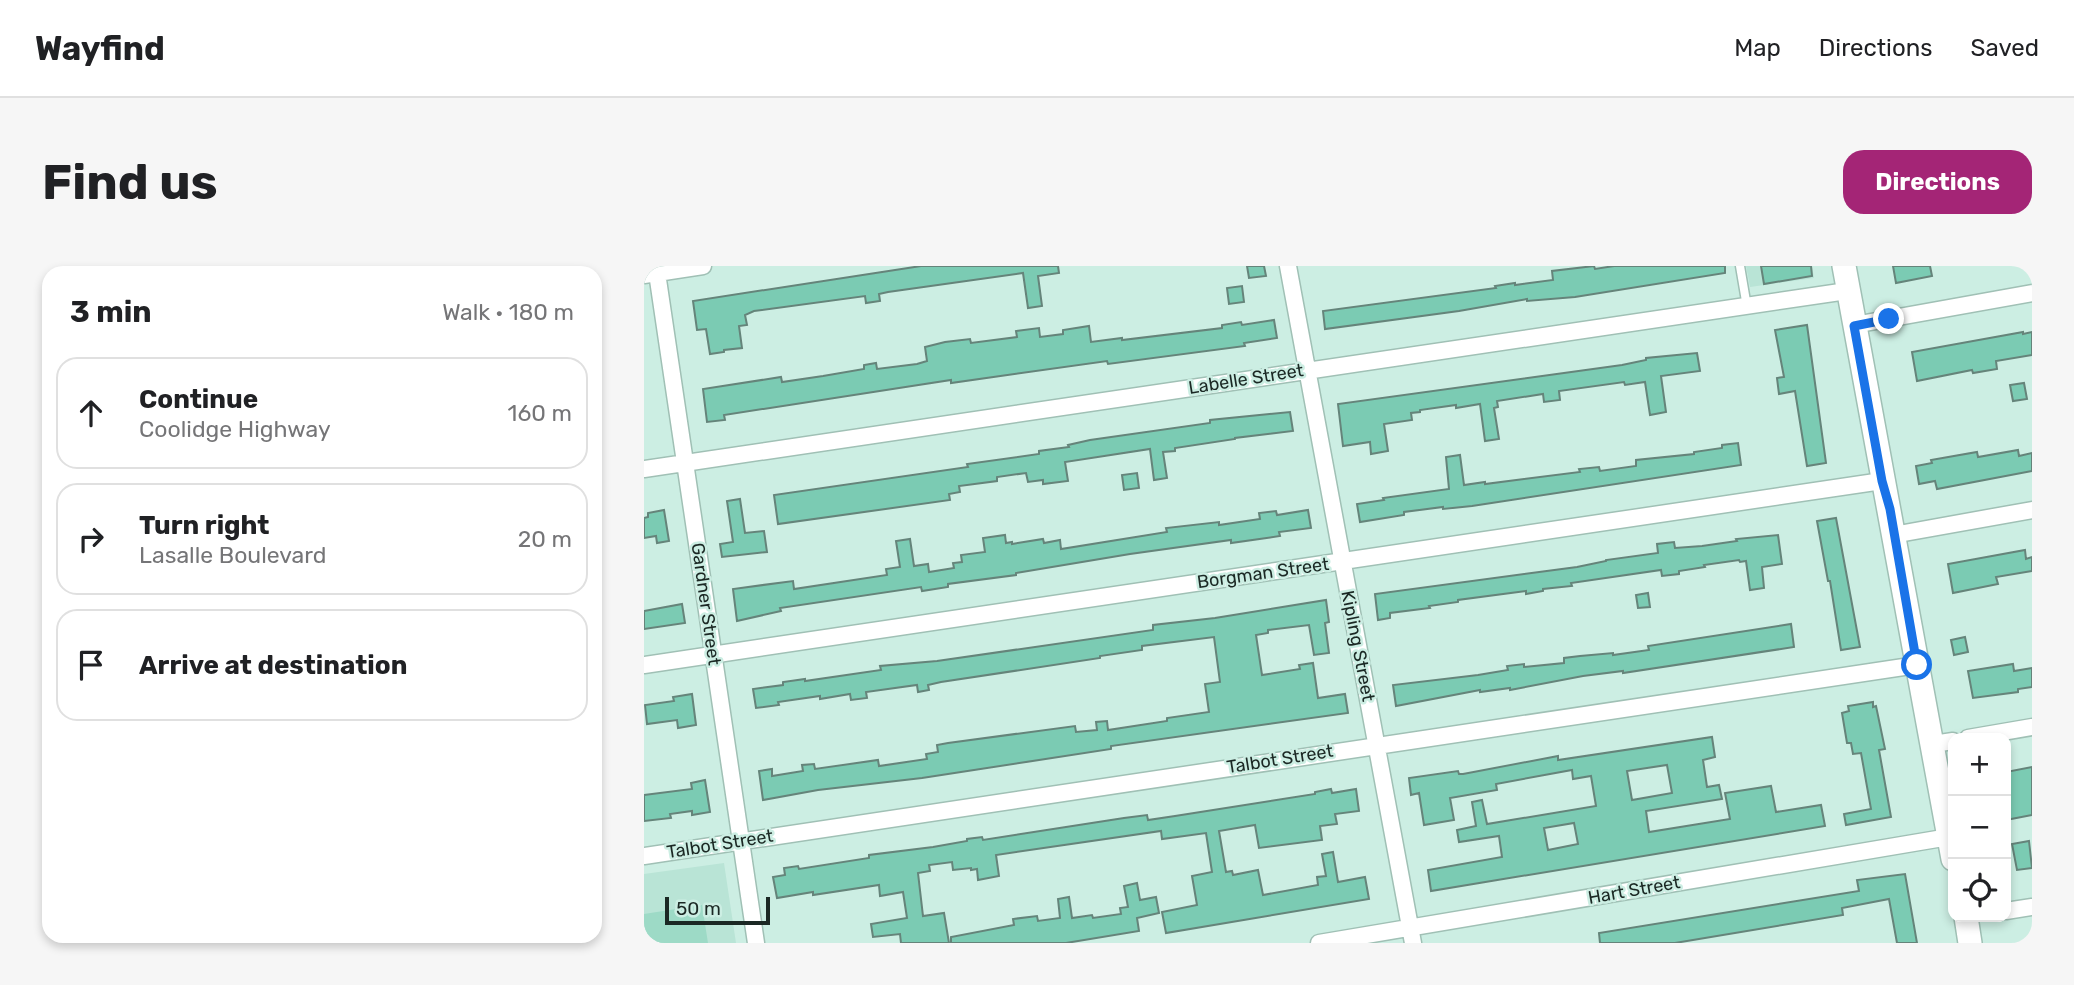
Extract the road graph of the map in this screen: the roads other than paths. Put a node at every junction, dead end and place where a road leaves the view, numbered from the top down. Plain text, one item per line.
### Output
1 (703, 266) edge
2 (1288, 266) edge
3 (1740, 266) edge
4 (1844, 266) edge
5 (653, 271) edge
6 (1847, 291) junction
7 (2032, 293) edge
8 (1747, 307) junction
9 (1854, 326) junction
10 (1307, 370) junction
11 (685, 463) junction
12 (644, 470) edge
13 (1882, 481) junction
14 (2032, 510) edge
15 (1893, 535) junction
16 (1342, 561) junction
17 (714, 654) junction
18 (644, 665) edge
19 (1917, 665) junction
20 (2032, 727) edge
21 (1997, 733) edge
22 (1943, 742) edge
23 (1377, 744) junction
24 (1948, 808) edge
25 (741, 841) junction
26 (1948, 848) edge
27 (644, 856) edge
28 (2032, 907) edge
29 (2011, 910) edge
30 (1969, 922) edge
31 (1411, 935) edge
32 (756, 943) edge
33 (1319, 943) edge
34 (1970, 943) edge

1 - 5 street
2 - 10 street, Kipling Street
3 - 8 lane
4 - 6 main road
5 - 11 street, Gardner Street
6 - 8 street, Labelle Street
6 - 9 main road
7 - 9 street
8 - 10 street, Labelle Street
9 - 13 main road
10 - 11 street, Labelle Street
10 - 16 street, Kipling Street
11 - 12 street, Labelle Street
11 - 17 street, Gardner Street
13 - 15 main road
13 - 16 street, Borgman Street
14 - 15 street
15 - 19 main road
16 - 17 street, Borgman Street
16 - 23 street, Kipling Street
17 - 18 street, Borgman Street
17 - 25 street, Gardner Street
19 - 22 main road
19 - 23 street, Talbot Street
20 - 21 street
22 - 24 main road
23 - 25 street, Talbot Street
23 - 31 street, Kipling Street
25 - 27 street, Talbot Street
25 - 32 street, Gardner Street
26 - 31 street, Hart Street
28 - 29 street
30 - 34 main road
31 - 33 street, Hart Street

